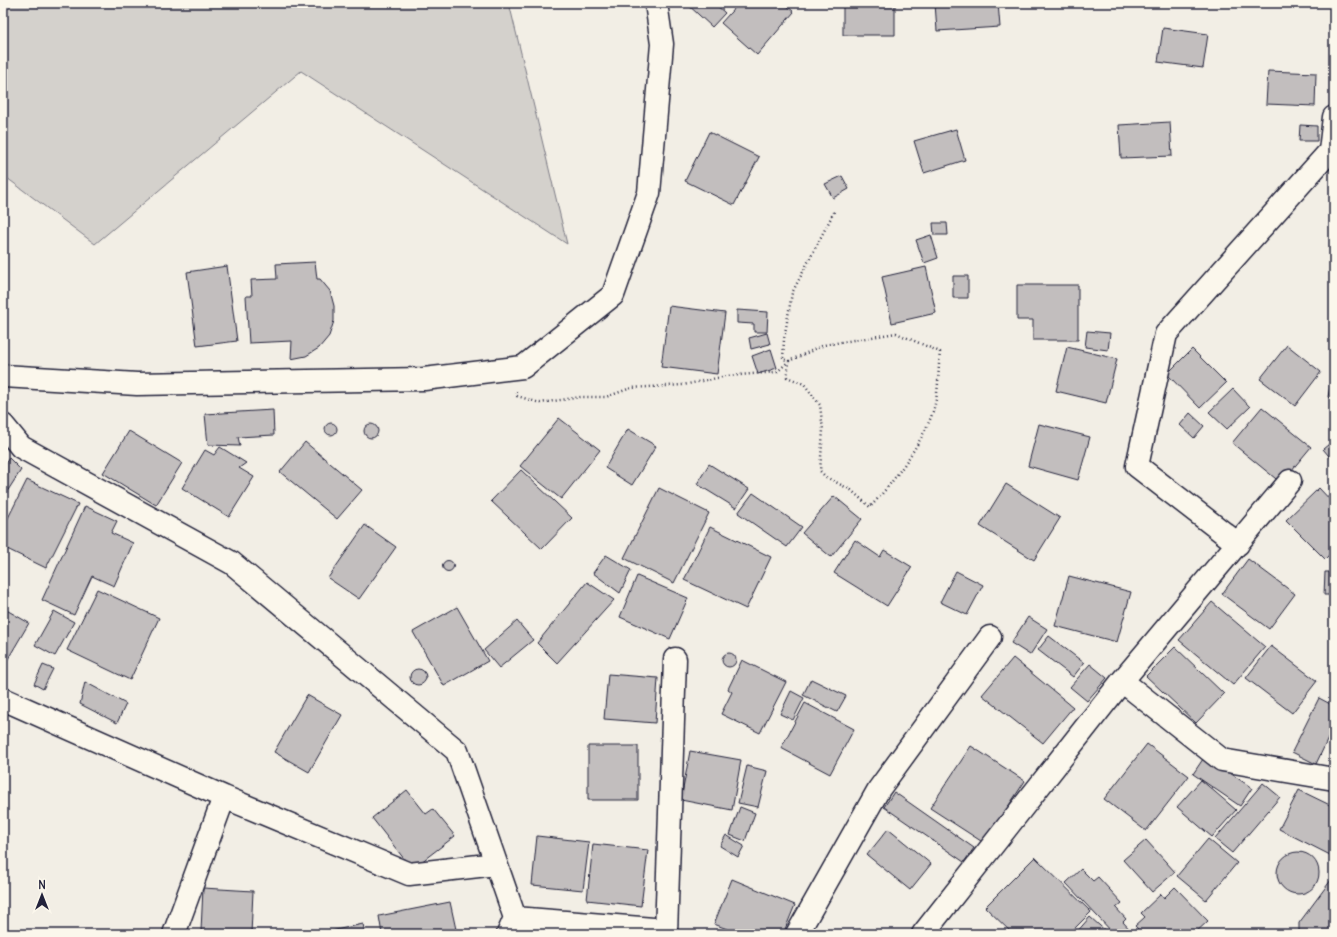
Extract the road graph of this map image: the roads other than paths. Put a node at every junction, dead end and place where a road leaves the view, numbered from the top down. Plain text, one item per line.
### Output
1 (656, 3) edge
2 (1334, 116) edge
3 (3, 376) edge
4 (3, 425) edge
5 (1290, 481) dead end
6 (1238, 544) junction
7 (990, 637) dead end
8 (675, 659) dead end
9 (1122, 681) junction
10 (3, 699) edge
11 (1334, 779) edge
12 (224, 797) junction
13 (496, 864) junction
14 (511, 926) edge
15 (666, 932) edge
16 (174, 934) edge
17 (797, 934) edge
18 (923, 934) edge

1 - 3 street
2 - 6 street
4 - 13 street
5 - 6 street
6 - 9 street
7 - 17 street
8 - 15 street
9 - 11 street
9 - 18 street
10 - 12 street
12 - 13 street
12 - 16 street
13 - 14 street
14 - 15 street

